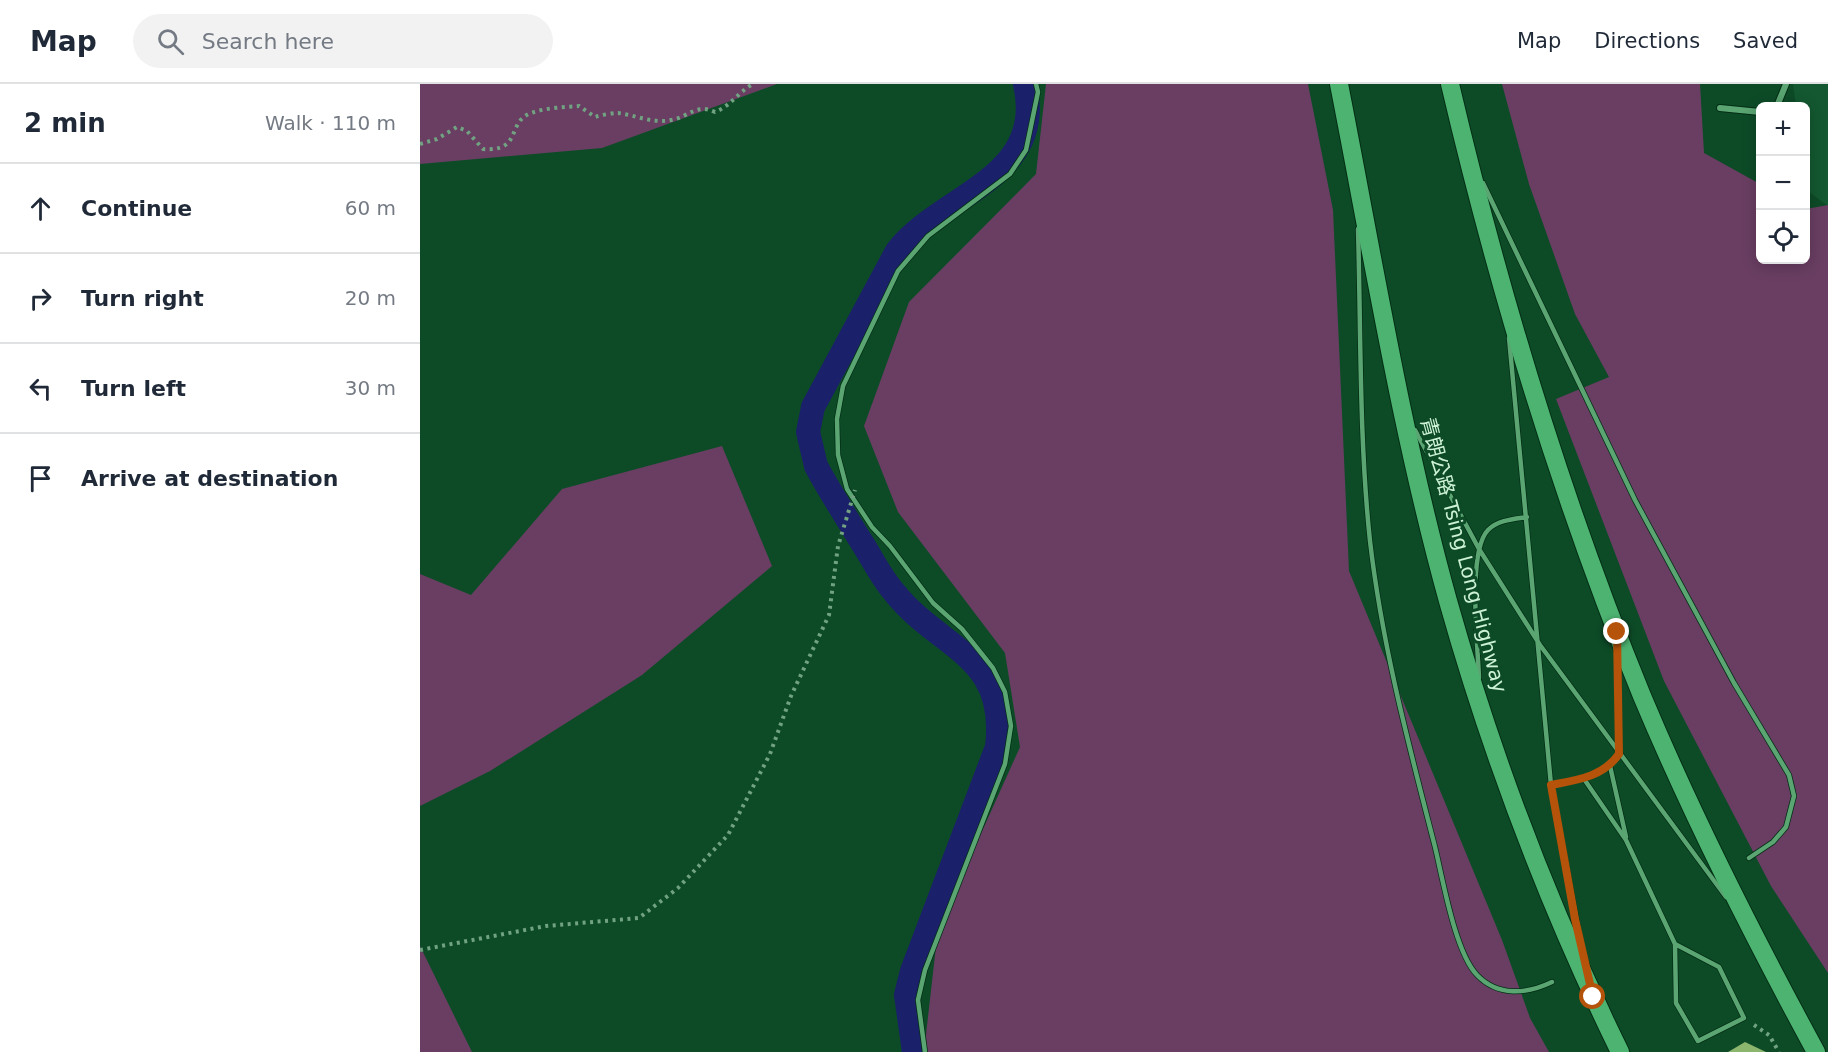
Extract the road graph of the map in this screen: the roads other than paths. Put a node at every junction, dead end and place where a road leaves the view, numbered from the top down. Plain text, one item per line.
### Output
1 (1036, 84) edge
2 (1339, 84) edge
3 (1450, 84) edge
4 (1786, 84) edge
5 (1779, 102) edge
6 (1720, 108) dead end
7 (1756, 112) edge
8 (1465, 146) junction
9 (1357, 176) junction
10 (1504, 296) junction
11 (1402, 407) junction
12 (1527, 517) junction
13 (1479, 549) junction
14 (1617, 632) junction
15 (1539, 645) junction
16 (1480, 709) junction
17 (1619, 754) junction
18 (1610, 766) junction
19 (1584, 778) junction
20 (1551, 785) junction
21 (1626, 840) junction
22 (1749, 858) dead end
23 (1752, 933) junction
24 (1675, 944) junction
25 (1552, 982) dead end
26 (1593, 997) junction
27 (925, 1052) edge
28 (1620, 1052) edge
29 (1816, 1052) edge

1 - 27 lane
2 - 9 highway, 青朗公路 Tsing Long Highway
3 - 8 highway
4 - 5 street
6 - 7 street
8 - 10 highway
8 - 22 lane
9 - 11 highway, 青朗公路 Tsing Long Highway
9 - 25 lane
10 - 12 lane
10 - 14 highway
11 - 13 lane
11 - 16 highway, 青朗公路 Tsing Long Highway
12 - 13 lane
12 - 15 lane
13 - 15 lane
13 - 16 lane
14 - 17 lane
14 - 23 highway
15 - 17 lane
15 - 20 lane
16 - 26 highway, 青朗公路 Tsing Long Highway
17 - 18 lane
17 - 23 lane
18 - 19 lane
18 - 21 lane
19 - 20 lane
19 - 21 lane
20 - 26 lane
21 - 24 lane
23 - 29 highway
24 - 24 lane
26 - 28 highway, 青朗公路 Tsing Long Highway

